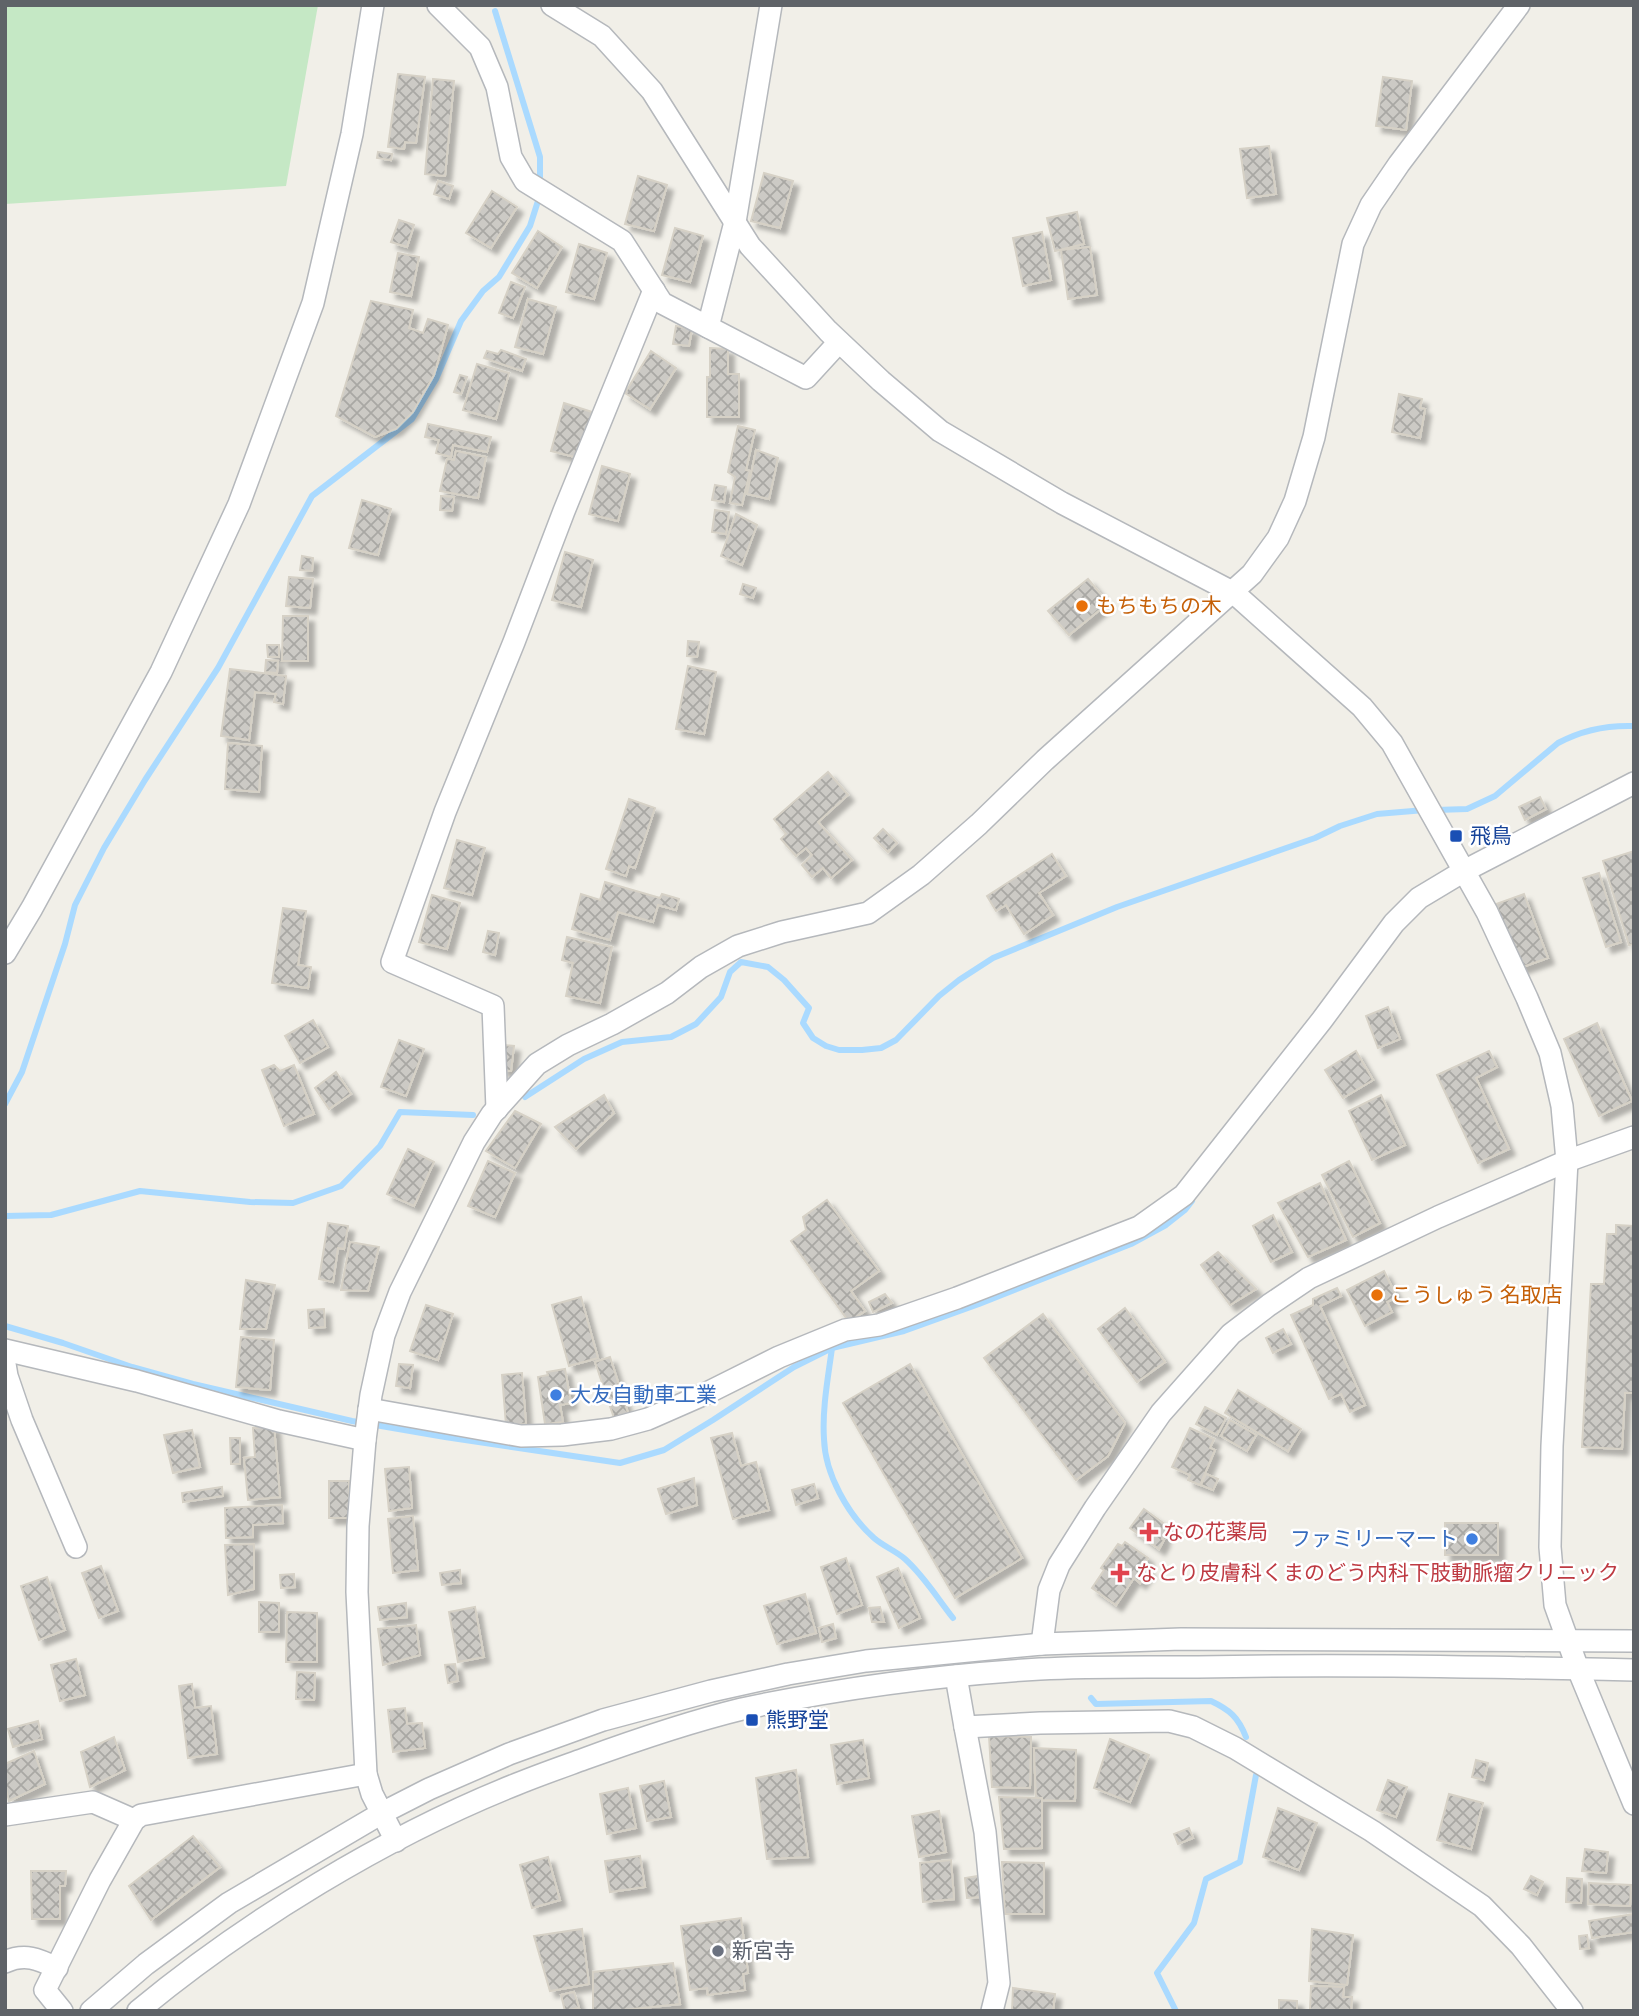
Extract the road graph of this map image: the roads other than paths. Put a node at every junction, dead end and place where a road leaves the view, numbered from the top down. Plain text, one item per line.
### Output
1 (373, 5) edge
2 (438, 5) edge
3 (552, 5) edge
4 (771, 5) edge
5 (1520, 5) edge
6 (735, 222) junction
7 (654, 290) junction
8 (708, 327) junction
9 (839, 342) junction
10 (1234, 593) junction
11 (1634, 783) edge
12 (1468, 879) junction
13 (5, 953) edge
14 (497, 1108) junction
15 (1634, 1137) edge
16 (1567, 1161) junction
17 (5, 1350) edge
18 (5, 1364) edge
19 (367, 1424) junction
20 (76, 1547) dead end
21 (1569, 1641) junction
22 (1634, 1641) edge
23 (1042, 1644) junction
24 (1578, 1668) junction
25 (1634, 1670) edge
26 (956, 1676) junction
27 (965, 1727) junction
28 (366, 1774) junction
29 (1634, 1804) edge
30 (382, 1813) junction
31 (5, 1815) edge
32 (134, 1820) junction
33 (396, 1841) junction
34 (5, 1962) edge
35 (57, 1968) junction
36 (62, 2011) edge
37 (91, 2011) edge
38 (138, 2011) edge
39 (992, 2011) edge
40 (1572, 2011) edge

1 - 13 street
2 - 7 street
3 - 6 street
4 - 6 street
5 - 10 street
6 - 8 street
6 - 9 street
7 - 8 street
7 - 14 street
8 - 9 street
9 - 10 street
10 - 12 street
10 - 14 street
11 - 12 street
12 - 16 street
12 - 19 street
14 - 19 street
15 - 16 street
16 - 21 street
16 - 23 street
17 - 19 street
18 - 20 street
19 - 28 street
21 - 22 street
21 - 23 street
21 - 24 street
23 - 30 street
24 - 25 street
24 - 26 street
24 - 29 street
26 - 27 street
26 - 33 street
27 - 39 street
27 - 40 street
28 - 30 street
28 - 32 street
30 - 33 street
30 - 37 street
31 - 32 street
32 - 35 street
33 - 38 street
34 - 35 street
35 - 36 street

